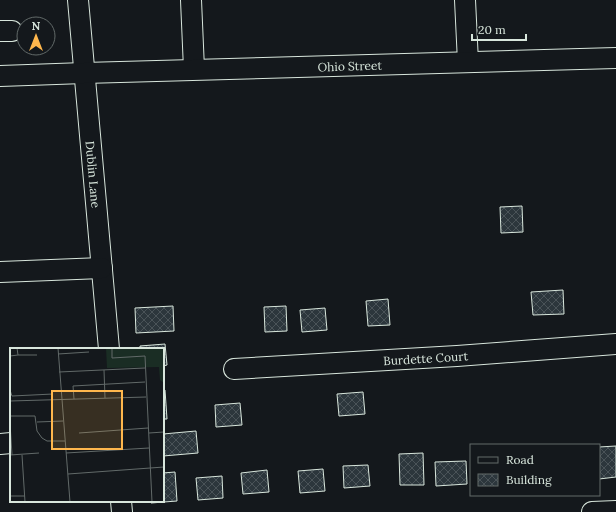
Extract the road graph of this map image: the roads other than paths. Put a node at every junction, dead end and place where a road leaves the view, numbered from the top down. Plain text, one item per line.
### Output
1 (78, 0) edge
2 (191, 0) edge
3 (465, 0) edge
4 (616, 58) edge
5 (468, 62) junction
6 (194, 69) junction
7 (84, 73) junction
8 (0, 76) edge
9 (102, 268) junction
10 (0, 272) edge
11 (616, 344) edge
12 (109, 348) edge
13 (234, 369) dead end
14 (10, 443) edge
15 (0, 444) edge
16 (121, 502) edge
17 (616, 511) edge
18 (122, 512) edge
19 (592, 512) edge

1 - 7 street, Dublin Lane
2 - 6 street
3 - 5 street
4 - 5 street, Ohio Street
5 - 6 street, Ohio Street
6 - 7 street, Ohio Street
7 - 8 street, Ohio Street
7 - 9 street, Dublin Lane
9 - 10 street
9 - 12 street, Dublin Lane
11 - 13 street, Burdette Court
14 - 15 street
16 - 18 street
17 - 19 street

